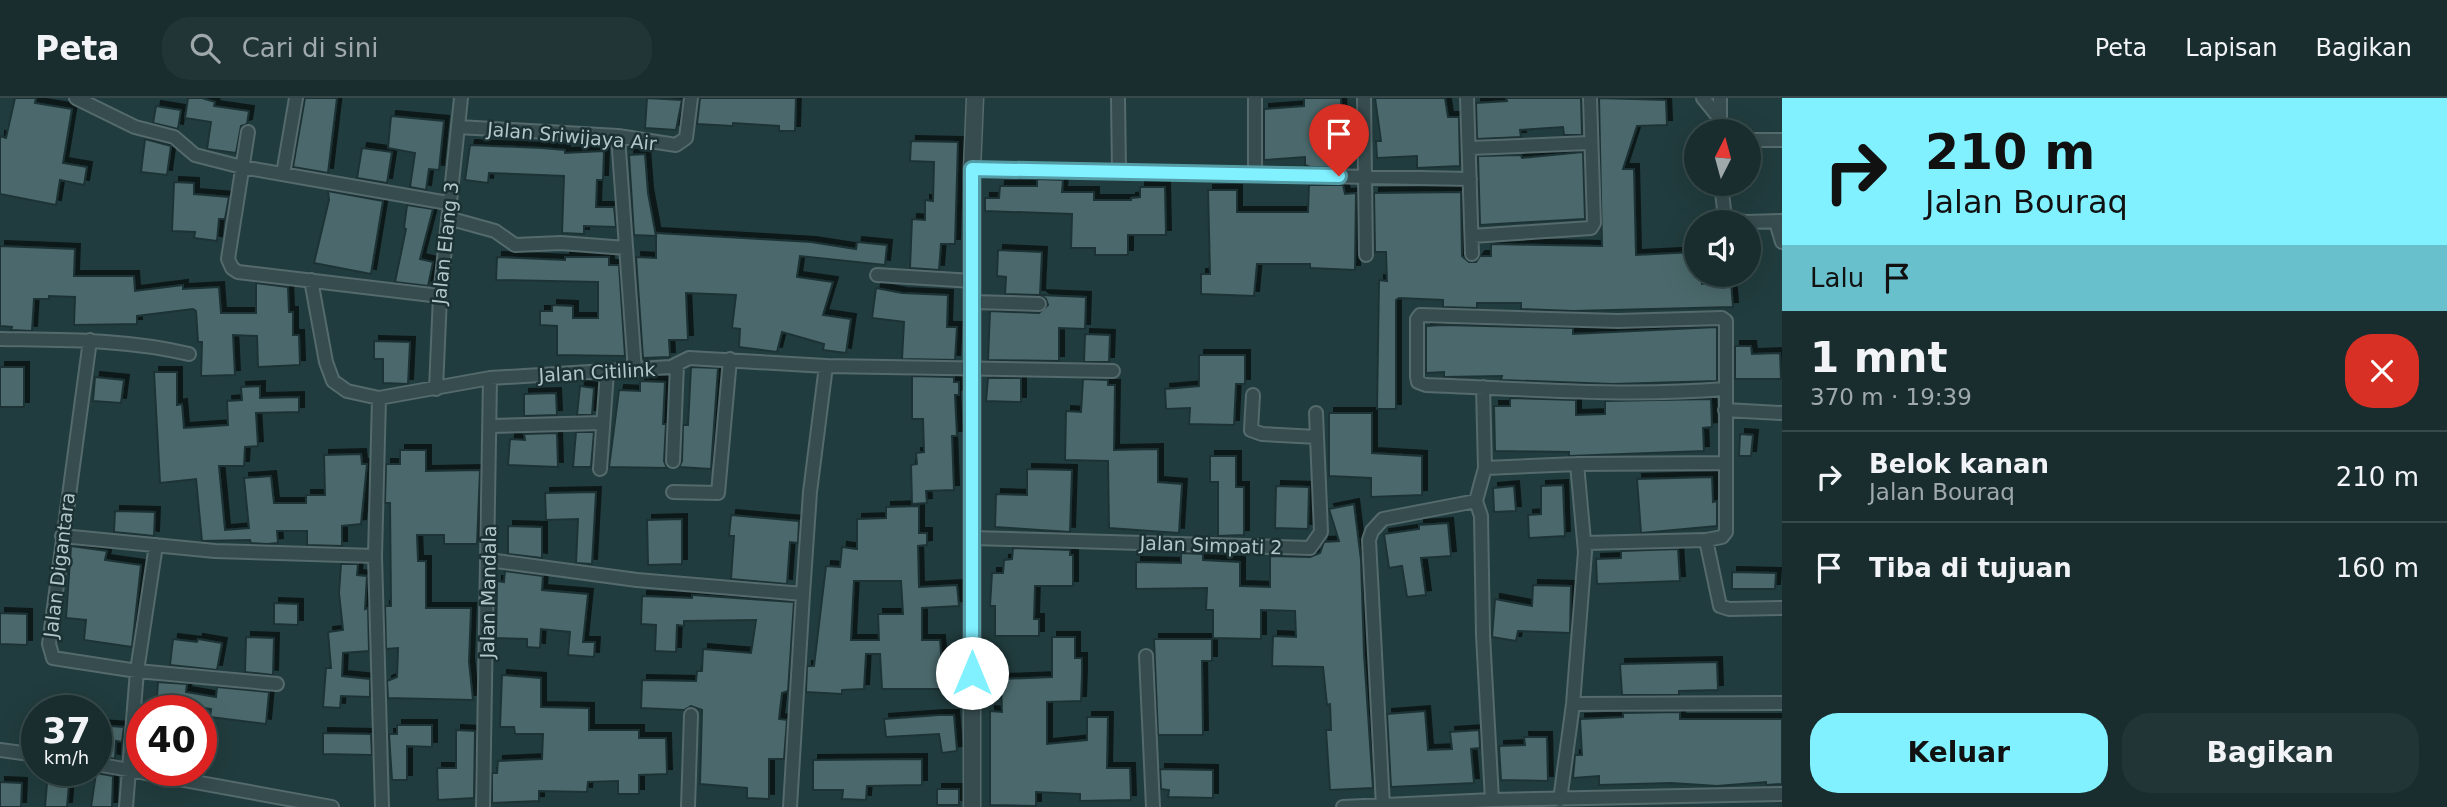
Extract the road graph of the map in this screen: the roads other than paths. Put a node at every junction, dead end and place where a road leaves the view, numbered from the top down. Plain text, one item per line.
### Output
1 (76, 98) edge
2 (296, 98) edge
3 (461, 98) edge
4 (691, 98) edge
5 (975, 98) edge
6 (1118, 98) edge
7 (1255, 98) edge
8 (1364, 98) edge
9 (1467, 98) edge
10 (1590, 98) edge
11 (1703, 98) edge
12 (1720, 98) edge
13 (1716, 119) edge
14 (1720, 119) edge
15 (458, 127) junction
16 (248, 132) dead end
17 (618, 136) junction
18 (1761, 140) edge
19 (1782, 140) edge
20 (1589, 143) junction
21 (1470, 148) junction
22 (242, 167) junction
23 (972, 169) junction
24 (1119, 172) junction
25 (283, 174) junction
26 (1255, 174) junction
27 (1367, 177) junction
28 (1470, 179) junction
29 (448, 203) junction
30 (447, 218) junction
31 (1779, 221) edge
32 (1761, 222) edge
33 (1472, 236) junction
34 (1782, 242) edge
35 (626, 248) junction
36 (1472, 254) dead end
37 (1366, 255) dead end
38 (877, 275) dead end
39 (311, 280) junction
40 (973, 281) junction
41 (440, 296) junction
42 (973, 302) junction
43 (1039, 304) dead end
44 (0, 339) edge
45 (90, 340) junction
46 (189, 354) dead end
47 (730, 359) junction
48 (677, 365) junction
49 (826, 366) junction
50 (973, 370) junction
51 (635, 371) junction
52 (1113, 371) dead end
53 (607, 372) junction
54 (490, 378) junction
55 (1483, 387) junction
56 (436, 389) junction
57 (1725, 389) junction
58 (1253, 395) dead end
59 (379, 398) junction
60 (1725, 410) junction
61 (1316, 412) dead end
62 (1782, 413) edge
63 (602, 423) junction
64 (492, 426) junction
65 (1317, 437) junction
66 (673, 461) dead end
67 (1725, 463) junction
68 (1577, 464) junction
69 (600, 468) dead end
70 (1485, 468) junction
71 (674, 492) dead end
72 (1476, 501) junction
73 (62, 536) junction
74 (972, 538) junction
75 (1706, 540) junction
76 (1585, 543) junction
77 (156, 545) junction
78 (375, 556) junction
79 (489, 560) junction
80 (803, 594) junction
81 (1782, 608) edge
82 (1146, 656) dead end
83 (138, 671) junction
84 (277, 684) dead end
85 (136, 695) edge
86 (1782, 703) edge
87 (1573, 704) junction
88 (691, 715) dead end
89 (0, 750) edge
90 (21, 753) edge
91 (217, 785) edge
92 (128, 786) edge
93 (1782, 794) edge
94 (1492, 800) junction
95 (1560, 800) junction
96 (1383, 806) edge
97 (125, 807) edge
98 (332, 807) edge
99 (382, 807) edge
100 (482, 807) edge
101 (688, 807) edge
102 (790, 807) edge
103 (972, 807) edge
104 (1153, 807) edge
105 (1343, 807) edge

1 - 22 street
2 - 25 street
3 - 15 street, Jalan Elang 3
4 - 17 street, Jalan Sriwijaya Air
5 - 23 street
6 - 24 street
7 - 26 street
8 - 27 street
9 - 21 street
10 - 20 street
11 - 13 street
12 - 14 street
15 - 17 street, Jalan Sriwijaya Air
15 - 29 street, Jalan Elang 3
16 - 22 street
17 - 35 street
18 - 19 street
20 - 21 street
20 - 33 street
21 - 28 street
22 - 25 street
22 - 39 street
23 - 24 street
23 - 40 street
24 - 26 street
25 - 29 street
26 - 27 street
27 - 28 street
27 - 37 street
28 - 33 street
29 - 30 street, Jalan Elang 3
30 - 35 street
30 - 41 street, Jalan Elang 3
31 - 32 street
31 - 34 street
33 - 36 street
35 - 51 street
38 - 40 street
39 - 41 street
39 - 59 street, Jalan Citilink
40 - 42 street
41 - 56 street, Jalan Elang 3
42 - 43 street
42 - 50 street
44 - 45 street
45 - 46 street
45 - 73 street, Jalan Digantara
47 - 48 street, Jalan Citilink
47 - 49 street, Jalan Citilink
47 - 71 street
48 - 51 street, Jalan Citilink
48 - 66 street
49 - 50 street, Jalan Citilink
49 - 80 street
50 - 52 street, Jalan Citilink
50 - 74 street
51 - 53 street, Jalan Citilink
53 - 54 street, Jalan Citilink
53 - 63 street
54 - 56 street, Jalan Citilink
54 - 64 street, Jalan Mandala
55 - 57 street
55 - 57 street
55 - 70 street
56 - 59 street, Jalan Citilink
57 - 60 street
58 - 65 street
59 - 78 street
60 - 62 street
60 - 67 street
61 - 65 street, Jalan Simpati 2
63 - 64 street
63 - 69 street
64 - 79 street, Jalan Mandala
65 - 74 street, Jalan Simpati 2
67 - 68 street
67 - 75 street
68 - 70 street
68 - 76 street
70 - 72 street
72 - 94 street
72 - 96 street
73 - 77 street
73 - 83 street, Jalan Digantara
74 - 103 street
75 - 76 street
75 - 81 street
76 - 87 street
77 - 78 street
77 - 83 street
78 - 99 street
79 - 80 street
79 - 100 street, Jalan Mandala
80 - 102 street
82 - 104 street
83 - 84 street
83 - 85 street
86 - 87 street
87 - 95 street
88 - 101 street
89 - 90 street
91 - 98 street
92 - 97 street
93 - 95 street
94 - 95 street
94 - 96 street
96 - 105 street

